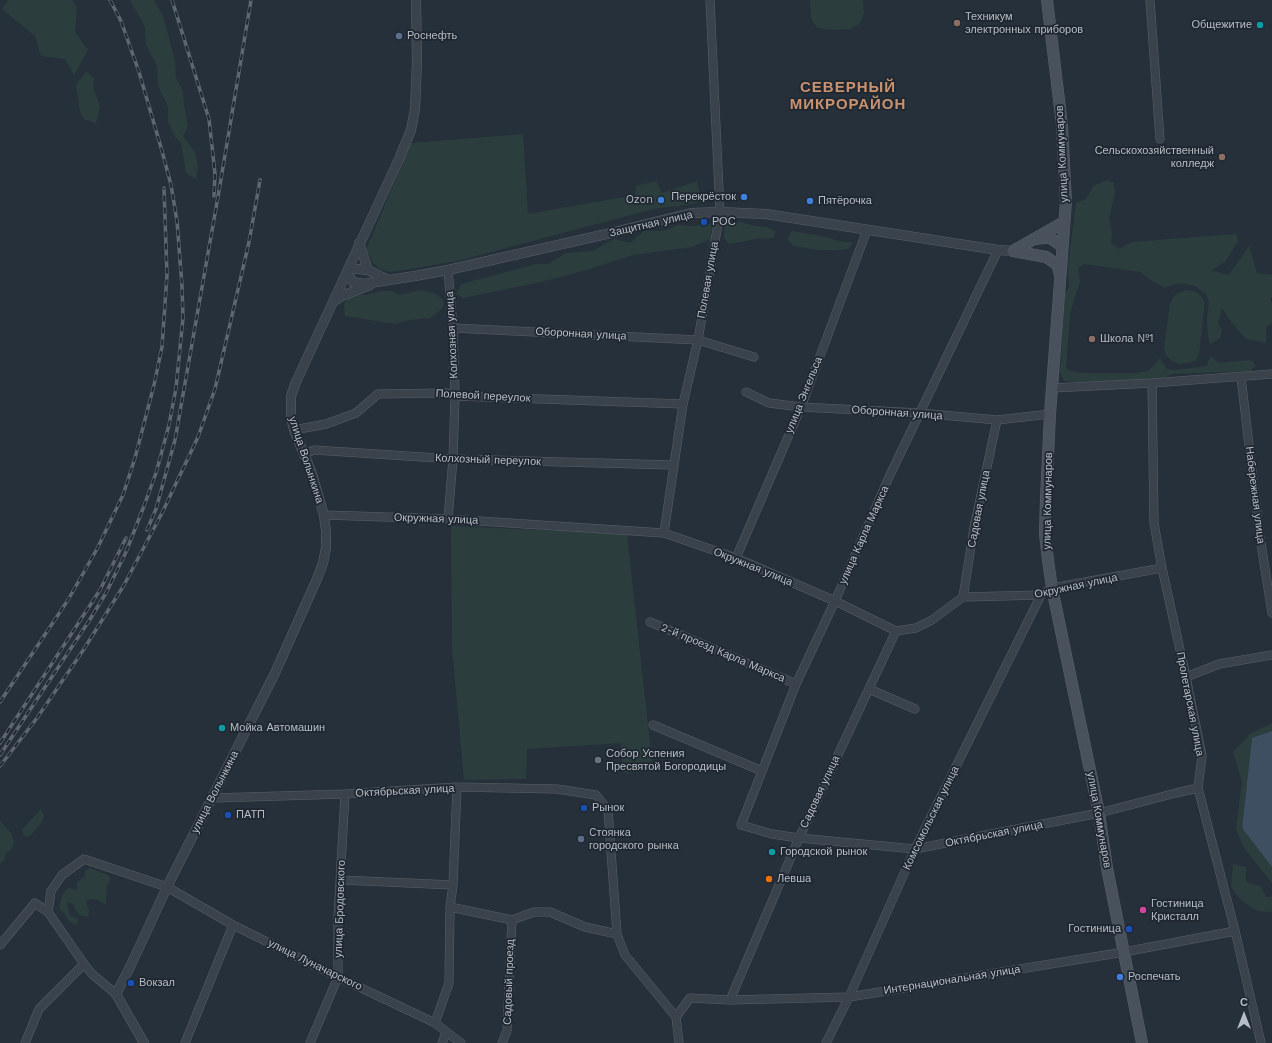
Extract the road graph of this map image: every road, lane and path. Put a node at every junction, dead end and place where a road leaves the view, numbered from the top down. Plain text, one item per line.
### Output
1 (416, 0) edge
2 (710, 0) edge
3 (1047, 0) edge
4 (1150, 0) edge
5 (1160, 139) dead end
6 (720, 212) junction
7 (1064, 222) junction
8 (867, 230) junction
9 (1032, 240) junction
10 (360, 243) junction
11 (1062, 248) junction
12 (998, 250) junction
13 (1013, 251) junction
14 (1046, 257) junction
15 (348, 270) junction
16 (368, 270) junction
17 (448, 270) junction
18 (1060, 276) junction
19 (388, 280) junction
20 (334, 301) junction
21 (453, 328) junction
22 (698, 340) junction
23 (754, 357) dead end
24 (1272, 374) edge
25 (1241, 377) junction
26 (1152, 383) junction
27 (1052, 388) junction
28 (746, 392) dead end
29 (455, 396) junction
30 (682, 404) junction
31 (801, 407) junction
32 (920, 413) junction
33 (1050, 414) junction
34 (997, 420) junction
35 (294, 430) junction
36 (304, 454) junction
37 (453, 459) junction
38 (673, 465) junction
39 (324, 515) junction
40 (448, 519) junction
41 (664, 533) junction
42 (736, 558) junction
43 (1162, 568) junction
44 (1052, 588) junction
45 (1041, 595) junction
46 (963, 597) junction
47 (835, 601) junction
48 (1272, 613) edge
49 (650, 622) dead end
50 (896, 631) junction
51 (1272, 655) edge
52 (1186, 676) junction
53 (796, 684) junction
54 (869, 689) junction
55 (915, 710) dead end
56 (653, 725) dead end
57 (762, 771) junction
58 (457, 787) junction
59 (1198, 788) junction
60 (345, 794) junction
61 (213, 798) junction
62 (1099, 814) junction
63 (741, 825) joint
64 (798, 838) junction
65 (915, 849) junction
66 (341, 880) junction
67 (453, 885) junction
68 (167, 887) junction
69 (450, 907) junction
70 (48, 912) junction
71 (512, 920) junction
72 (233, 925) junction
73 (1235, 931) junction
74 (617, 934) junction
75 (0, 945) edge
76 (1124, 952) junction
77 (84, 964) junction
78 (338, 977) junction
79 (116, 994) junction
80 (849, 997) junction
81 (730, 1000) junction
82 (676, 1017) junction
83 (434, 1023) junction
84 (446, 1033) junction
85 (25, 1043) edge
86 (144, 1043) edge
87 (185, 1043) edge
88 (310, 1043) edge
89 (442, 1043) edge
90 (461, 1043) edge
91 (502, 1043) edge
92 (679, 1043) edge
93 (826, 1043) edge
94 (1142, 1043) edge
95 (1261, 1043) edge

1 - 10 street, улица Волынкина
2 - 6 street, Полевая улица
3 - 7 main road, улица Коммунаров
4 - 5 street
6 - 8 street, Защитная улица
6 - 17 street, Защитная улица
6 - 22 street, Полевая улица
7 - 9 main road
7 - 11 main road, улица Коммунаров
8 - 12 street, Защитная улица
8 - 31 street, улица Энгельса
9 - 11 main road
9 - 13 main road
10 - 15 street, улица Волынкина
10 - 16 street
11 - 14 main road
11 - 18 main road, улица Коммунаров
12 - 13 street, Защитная улица
12 - 32 street, улица Карла Маркса
13 - 14 main road
14 - 18 main road
15 - 16 street
15 - 19 street
15 - 20 street, улица Волынкина
16 - 19 street
17 - 19 street, Защитная улица
17 - 21 street, Колхозная улица
18 - 27 main road, улица Коммунаров
19 - 20 street
20 - 35 street, улица Волынкина
21 - 22 street, Оборонная улица
21 - 29 street, Колхозная улица
22 - 23 street, Оборонная улица
22 - 30 street, Полевая улица
24 - 25 street
25 - 26 street
25 - 48 street, Набережная улица
26 - 27 street
26 - 43 street, Пролетарская улица
27 - 33 main road, улица Коммунаров
28 - 31 street, Оборонная улица
29 - 30 street, Полевой переулок
29 - 35 street, Полевой переулок
29 - 37 street, Колхозная улица
30 - 38 street, Полевая улица
31 - 32 street, Оборонная улица
31 - 42 street, улица Энгельса
32 - 34 street, Оборонная улица
32 - 47 street, улица Карла Маркса
33 - 34 street, Оборонная улица
33 - 44 main road, улица Коммунаров
34 - 46 street, Садовая улица
35 - 36 street, улица Волынкина
36 - 37 street, Колхозный переулок
36 - 39 street, улица Волынкина
37 - 38 street, Колхозный переулок
37 - 40 street, Колхозная улица
38 - 41 street, Полевая улица
39 - 40 street, Окружная улица
39 - 61 street, улица Волынкина
40 - 41 street, Окружная улица
41 - 42 street, Окружная улица
42 - 47 street, Окружная улица
43 - 44 street, Окружная улица
43 - 52 street, Пролетарская улица
44 - 45 street, Окружная улица
44 - 62 main road, улица Коммунаров
45 - 46 street, Окружная улица
45 - 65 street, Комсомольская улица
46 - 50 street
47 - 50 street, Окружная улица
47 - 53 street, улица Карла Маркса
49 - 53 street, 2-й проезд Карла Маркса
50 - 54 street, Садовая улица
51 - 52 street
52 - 59 street, Пролетарская улица
53 - 57 street, улица Карла Маркса
54 - 55 street
54 - 64 street, Садовая улица
56 - 57 street
57 - 63 street, улица Карла Маркса
58 - 60 street, Октябрьская улица
58 - 67 street
58 - 74 street, Октябрьская улица
59 - 62 street, Октябрьская улица
59 - 73 street, Пролетарская улица
60 - 61 street, Октябрьская улица
60 - 66 street, улица Бродовского
61 - 68 street, улица Волынкина
62 - 65 street, Октябрьская улица
62 - 76 main road, улица Коммунаров
63 - 64 street, Октябрьская улица
64 - 65 street, Октябрьская улица
64 - 81 street, Садовая улица
65 - 80 street, Комсомольская улица
66 - 67 street
66 - 78 street, улица Бродовского
67 - 69 street
68 - 70 street, улица Луначарского
68 - 72 street, улица Луначарского
68 - 79 street, улица Волынкина
69 - 71 street
69 - 83 street
70 - 75 street
70 - 77 street
71 - 74 street
71 - 91 street, Садовый проезд
72 - 78 street, улица Луначарского
72 - 87 street
73 - 76 street, Интернациональная улица
73 - 95 street, Пролетарская улица
74 - 82 street
76 - 80 street, Интернациональная улица
76 - 94 main road, улица Коммунаров
77 - 79 street
77 - 85 street
78 - 83 street, улица Луначарского
78 - 88 street, улица Бродовского
79 - 86 street
80 - 81 street, Интернациональная улица
80 - 93 street, Комсомольская улица
81 - 82 street, Интернациональная улица
82 - 92 street
83 - 84 street, улица Луначарского
84 - 89 street
84 - 90 street, улица Луначарского

